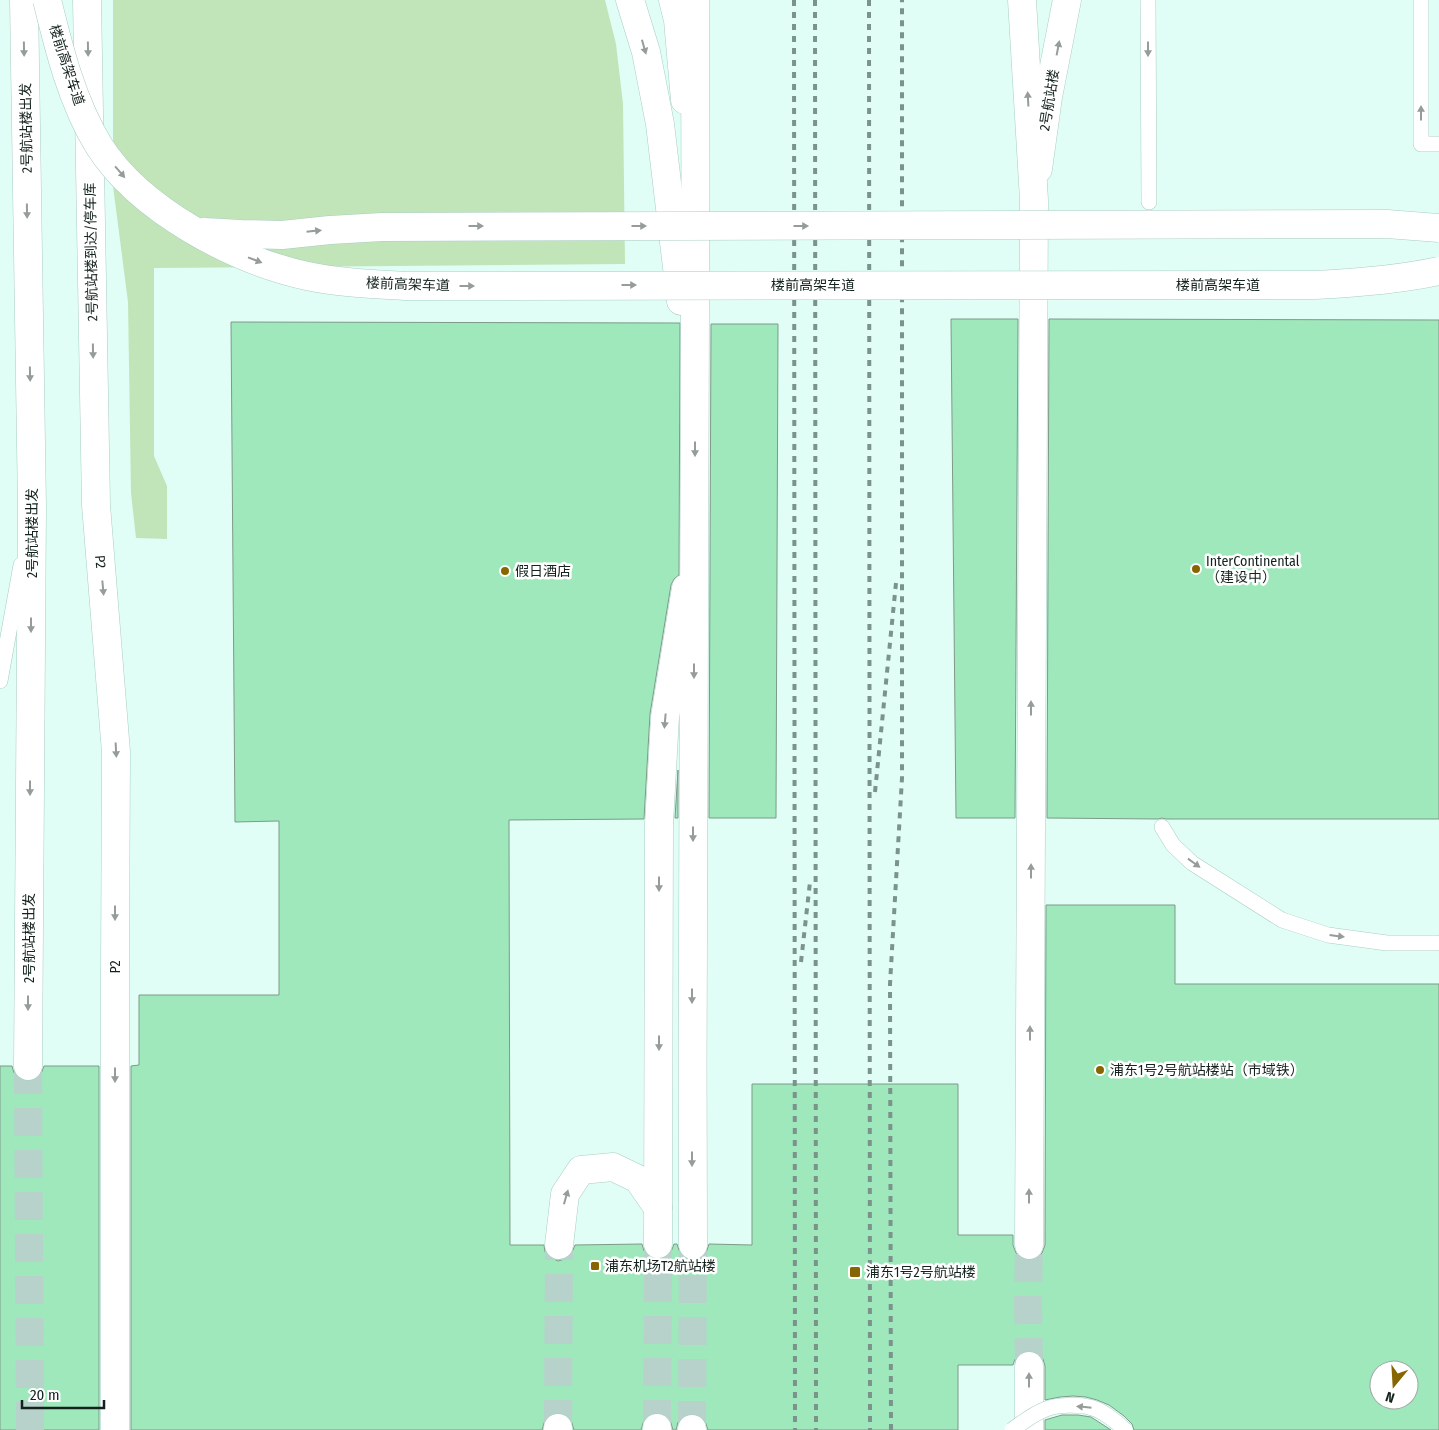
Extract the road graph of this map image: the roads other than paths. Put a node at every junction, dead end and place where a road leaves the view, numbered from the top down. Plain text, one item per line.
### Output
1 (24, 0) edge
2 (47, 0) edge
3 (87, 0) edge
4 (630, 0) edge
5 (673, 0) edge
6 (695, 0) edge
7 (1022, 0) edge
8 (1067, 0) edge
9 (1148, 0) edge
10 (1421, 0) edge
11 (1439, 144) edge
12 (1034, 200) junction
13 (1149, 202) dead end
14 (696, 225) junction
15 (1439, 228) edge
16 (196, 232) junction
17 (1439, 271) edge
18 (695, 418) junction
19 (96, 505) joint
20 (32, 507) junction
21 (695, 535) junction
22 (0, 681) edge
23 (1162, 827) dead end
24 (1436, 943) dead end
25 (28, 1066) tunnel mouth
26 (658, 1208) junction
27 (658, 1244) tunnel mouth
28 (1029, 1244) tunnel mouth
29 (559, 1245) tunnel mouth
30 (693, 1245) tunnel mouth
31 (1029, 1366) tunnel mouth
32 (115, 1430) edge
33 (1012, 1430) edge
34 (1029, 1430) edge
35 (1125, 1430) edge

1 -> 20 main road, 2号航站楼出发
2 -> 16 main road, 楼前高架车道, bridge
3 -> 19 main road, 2号航站楼到达/停车库
4 -> 18 main road
5 - 14 main road
6 - 14 main road
12 -> 7 main road
12 -> 8 main road, 2号航站楼
9 -> 13 lane
11 -> 10 lane
28 -> 12 main road
14 - 18 main road
16 -> 15 main road, bridge
16 -> 17 main road, 楼前高架车道, bridge
18 -> 21 main road
19 -> 32 main road, P2
20 - 22 lane
20 -> 25 main road, 2号航站楼出发
21 -> 26 main road
21 -> 30 main road
23 -> 24 lane
26 - 27 main road
29 -> 26 main road
34 -> 31 main road
35 -> 33 lane, bridge

